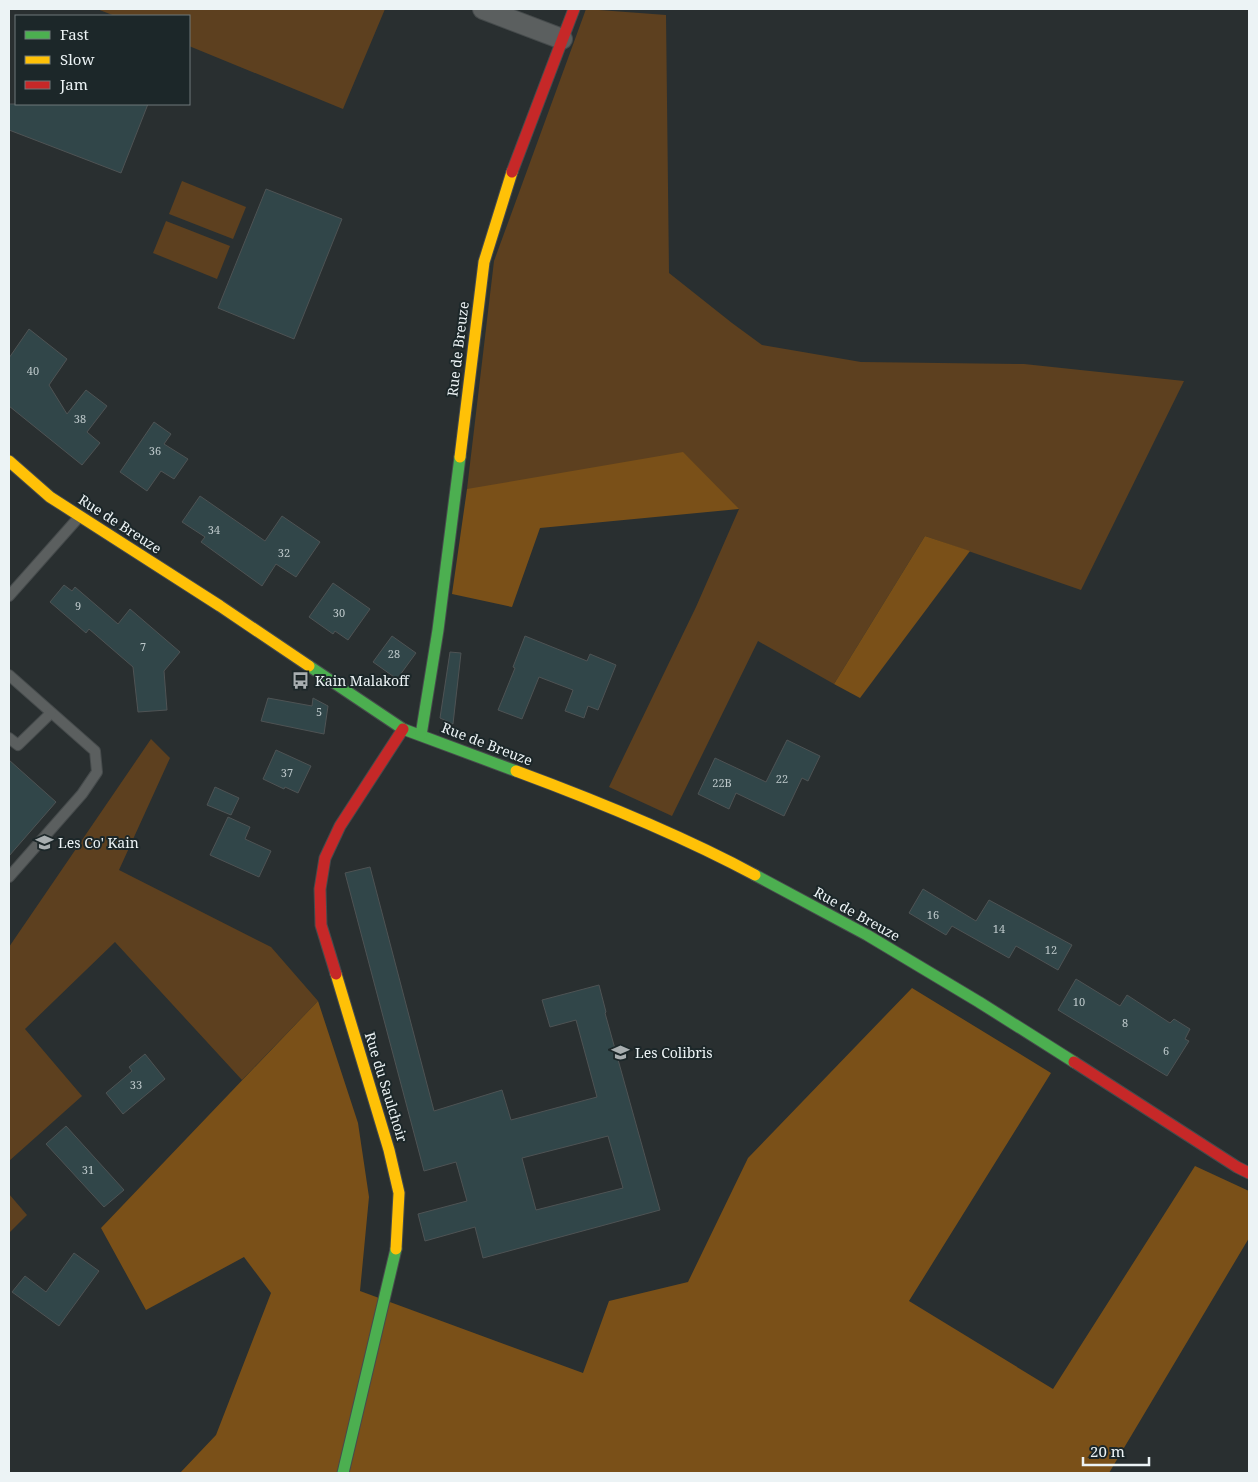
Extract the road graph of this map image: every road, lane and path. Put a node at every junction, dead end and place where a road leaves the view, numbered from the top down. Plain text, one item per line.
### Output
1 (483, 9) edge
2 (574, 9) edge
3 (562, 39) junction
4 (9, 461) edge
5 (80, 516) junction
6 (9, 596) edge
7 (9, 674) edge
8 (51, 713) junction
9 (403, 729) junction
10 (421, 735) junction
11 (9, 738) edge
12 (9, 877) edge
13 (1249, 1173) edge
14 (343, 1473) edge

1 - 3 street
2 - 3 street, Rue de Breuze
3 - 10 street, Rue de Breuze
4 - 5 street, Rue de Breuze
5 - 6 lane
5 - 9 street, Rue de Breuze
7 - 8 lane
8 - 11 lane
8 - 12 lane
9 - 10 street, Rue de Breuze
9 - 14 street, Rue du Saulchoir
10 - 13 street, Rue de Breuze

